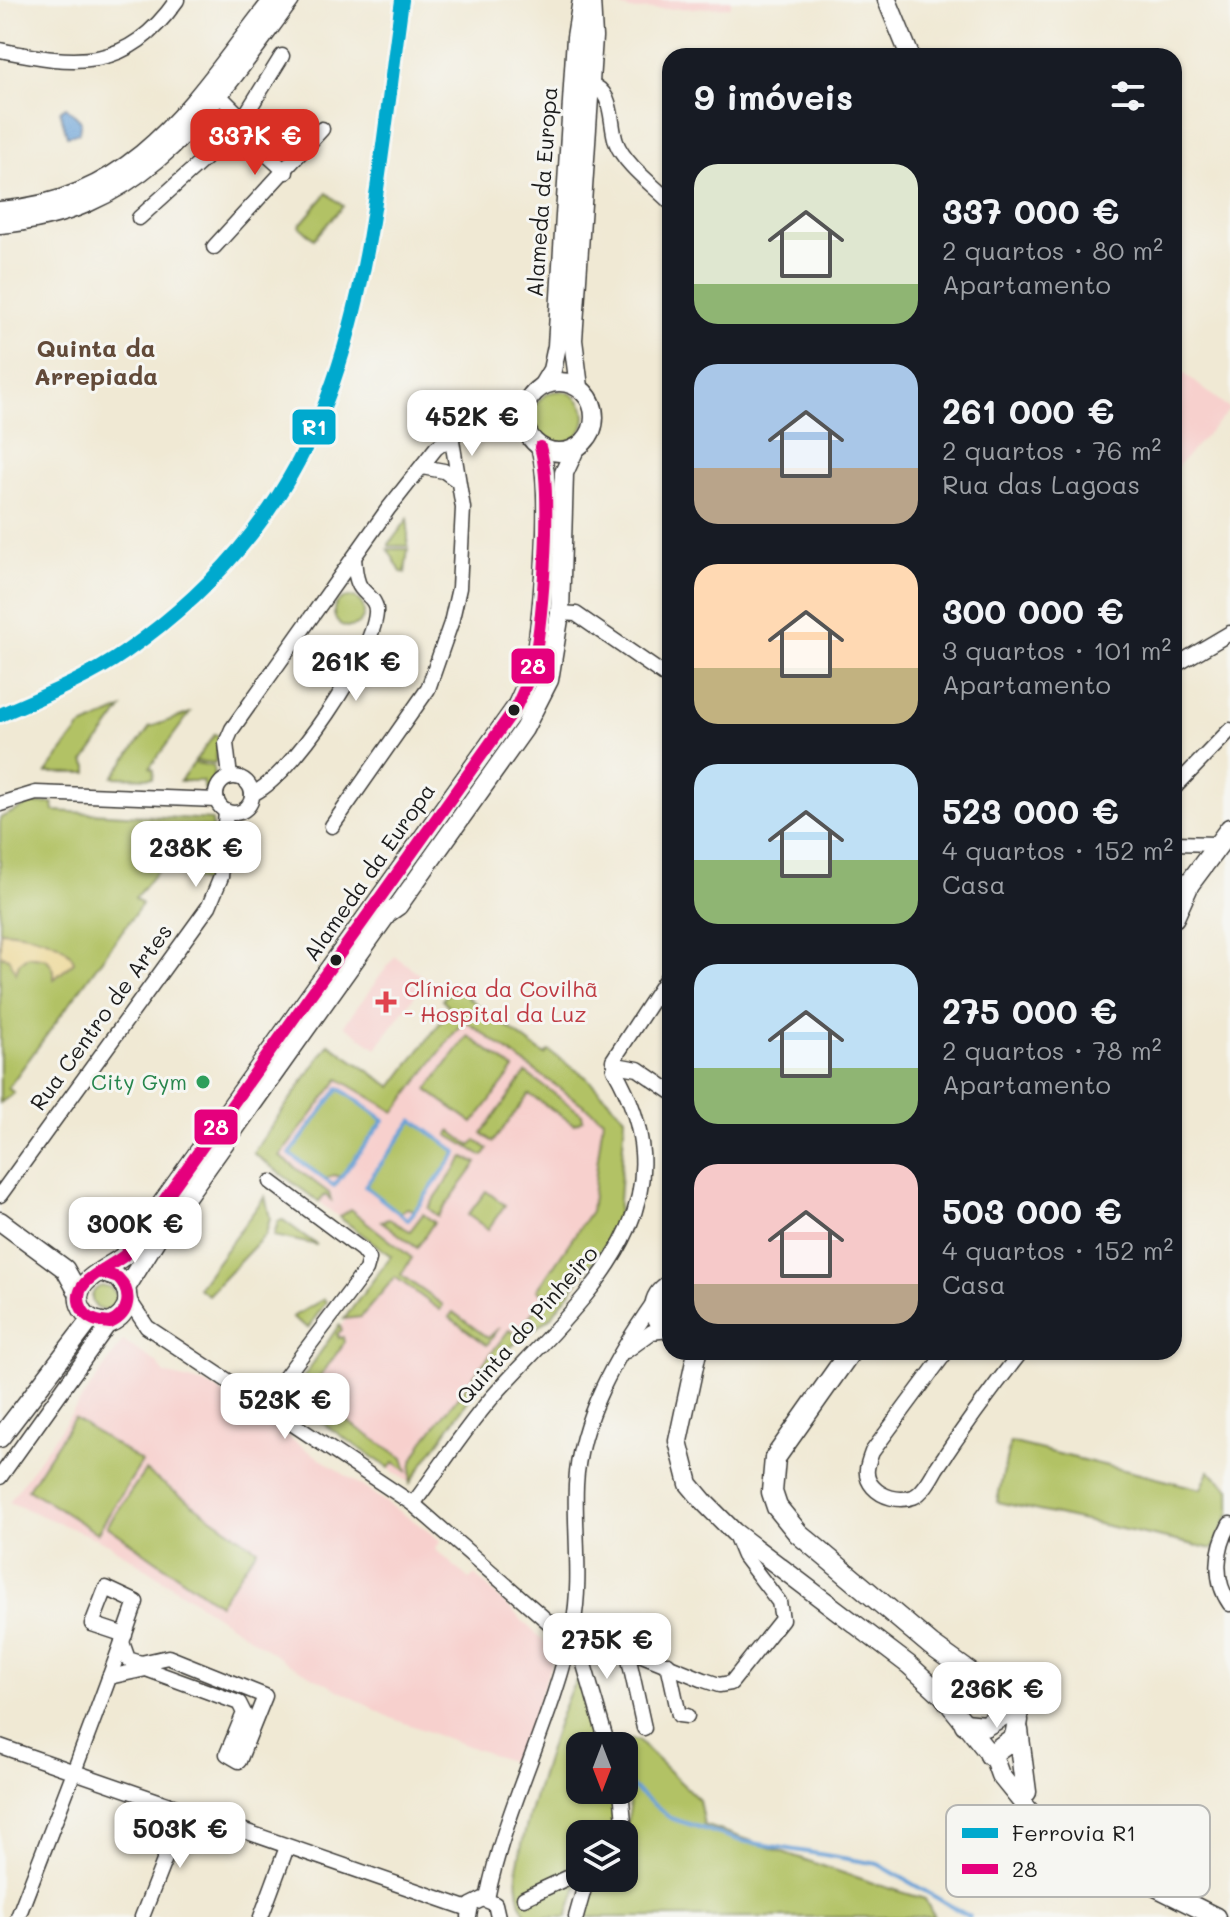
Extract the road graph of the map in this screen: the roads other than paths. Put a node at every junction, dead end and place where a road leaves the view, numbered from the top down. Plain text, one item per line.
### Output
1 (177, 0) edge
2 (273, 0) edge
3 (290, 0) edge
4 (582, 0) edge
5 (591, 0) edge
6 (887, 0) edge
7 (899, 0) edge
8 (907, 48) edge
9 (918, 48) edge
10 (0, 50) edge
11 (282, 56) dead end
12 (589, 84) junction
13 (218, 94) junction
14 (200, 115) junction
15 (238, 129) junction
16 (322, 129) dead end
17 (286, 172) junction
18 (662, 194) edge
19 (0, 211) edge
20 (139, 218) dead end
21 (0, 224) edge
22 (214, 247) dead end
23 (543, 385) junction
24 (579, 387) junction
25 (527, 401) junction
26 (483, 419) junction
27 (451, 434) junction
28 (534, 441) junction
29 (575, 449) junction
30 (422, 467) junction
31 (458, 481) junction
32 (354, 558) junction
33 (360, 587) junction
34 (328, 594) junction
35 (560, 613) junction
36 (1230, 633) edge
37 (1182, 661) edge
38 (662, 673) edge
39 (1230, 730) edge
40 (230, 777) junction
41 (1182, 780) edge
42 (252, 794) junction
43 (0, 804) edge
44 (221, 805) junction
45 (332, 826) dead end
46 (1230, 829) edge
47 (1182, 843) edge
48 (1216, 844) junction
49 (1182, 899) edge
50 (662, 995) edge
51 (615, 1065) junction
52 (662, 1086) edge
53 (271, 1182) dead end
54 (0, 1195) edge
55 (0, 1221) edge
56 (65, 1269) junction
57 (97, 1274) junction
58 (662, 1289) edge
59 (79, 1294) junction
60 (127, 1294) junction
61 (654, 1302) junction
62 (106, 1321) junction
63 (662, 1324) edge
64 (144, 1325) junction
65 (662, 1331) edge
66 (622, 1353) junction
67 (692, 1360) edge
68 (844, 1360) edge
69 (940, 1360) edge
70 (1015, 1360) edge
71 (265, 1404) junction
72 (0, 1438) edge
73 (0, 1477) edge
74 (413, 1504) junction
75 (1230, 1524) edge
76 (734, 1532) junction
77 (1230, 1604) edge
78 (571, 1634) junction
79 (626, 1646) junction
80 (668, 1664) junction
81 (109, 1677) junction
82 (1003, 1704) junction
83 (687, 1716) dead end
84 (965, 1724) junction
85 (644, 1728) dead end
86 (1018, 1730) junction
87 (603, 1732) edge
88 (0, 1746) edge
89 (993, 1758) junction
90 (75, 1771) junction
91 (1026, 1792) junction
92 (1022, 1805) edge
93 (1036, 1805) edge
94 (184, 1810) junction
95 (287, 1847) junction
96 (566, 1878) edge
97 (583, 1892) edge
98 (1176, 1897) edge
99 (524, 1898) dead end
100 (487, 1899) junction
101 (469, 1913) edge
102 (18, 1917) edge
103 (142, 1917) edge
104 (261, 1917) edge
105 (498, 1917) edge
106 (576, 1917) edge
107 (1216, 1917) edge

1 - 10 street
2 - 19 main road
3 - 13 main road
4 - 23 main road, Alameda da Europa
5 - 12 main road, Alameda da Europa
6 - 8 main road
7 - 9 main road
11 - 15 street
12 - 18 street
12 - 24 main road, Alameda da Europa
13 - 14 main road
13 - 15 street
14 - 15 street
14 - 21 main road
15 - 17 street
15 - 20 street
16 - 17 street
17 - 22 street
23 - 24 main road
23 - 25 main road, Alameda da Europa
24 - 29 main road, Alameda da Europa
25 - 26 street
25 - 28 main road, Alameda da Europa
26 - 27 street
26 - 28 street
27 - 30 street
27 - 31 street
28 - 29 main road
28 - 57 main road, Alameda da Europa
29 - 35 main road, Alameda da Europa
30 - 31 street
30 - 32 street
31 - 45 street
32 - 33 street
32 - 34 street
33 - 34 street
33 - 42 street
34 - 40 street
35 - 38 street
35 - 60 main road, Alameda da Europa
36 - 37 street
39 - 41 street
40 - 42 street
40 - 44 street, Rua Centro de Artes
42 - 44 street
43 - 44 street
44 - 54 street, Rua Centro de Artes
46 - 48 main road
47 - 48 street
48 - 49 main road
50 - 51 street
51 - 52 street
51 - 74 street, Quinta do Pinheiro
53 - 71 street
55 - 56 main road
56 - 57 main road
56 - 59 main road
57 - 59 main road
57 - 60 main road
58 - 61 main road
59 - 62 main road
60 - 62 main road
60 - 64 street
61 - 63 main road
61 - 66 street
62 - 64 street
62 - 72 main road
62 - 73 street
64 - 71 street
65 - 66 street
66 - 78 street
67 - 76 main road
68 - 82 main road
69 - 70 street
71 - 74 street
74 - 78 street
75 - 77 street
76 - 80 street
76 - 84 main road
78 - 79 street
78 - 87 street
78 - 100 street
79 - 80 street
79 - 85 street
80 - 83 street
81 - 81 street
81 - 90 street
82 - 84 main road
82 - 86 main road
82 - 89 main road
84 - 89 main road
86 - 89 main road
86 - 91 main road
88 - 90 street
89 - 91 main road
89 - 92 main road
90 - 94 street
90 - 102 street
91 - 93 main road
94 - 95 street
94 - 103 street
95 - 101 street
95 - 104 street
96 - 99 street
97 - 106 street
98 - 107 main road
100 - 101 street
100 - 105 street

